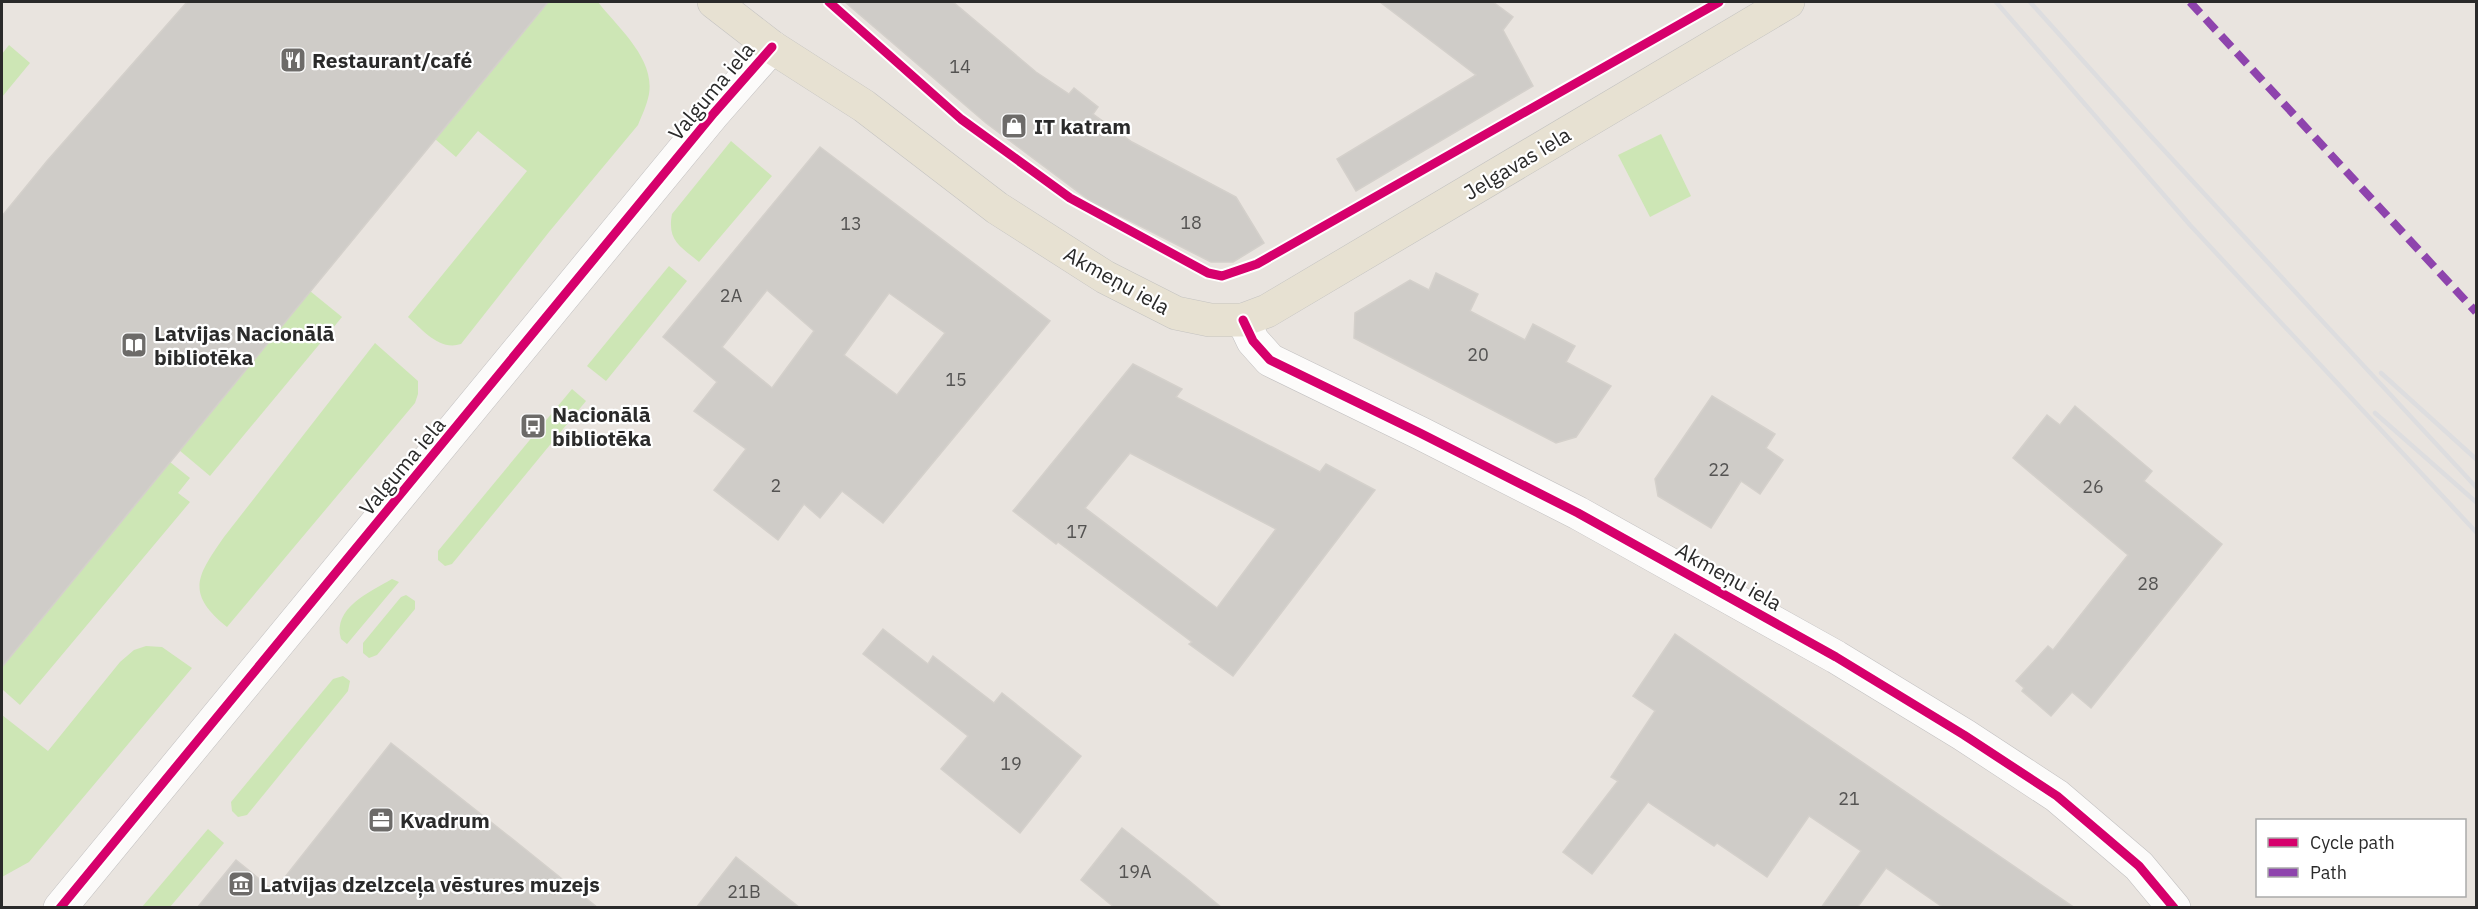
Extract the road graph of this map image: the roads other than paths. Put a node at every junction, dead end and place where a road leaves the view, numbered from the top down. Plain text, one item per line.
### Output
1 (714, 2) edge
2 (1788, 2) edge
3 (772, 47) junction
4 (1243, 320) junction
5 (60, 908) edge
6 (2175, 908) edge

1 - 3 main road, Akmeņu iela
2 - 4 main road, Jelgavas iela
3 - 4 main road, Akmeņu iela
3 - 5 street, Valguma iela
4 - 6 street, Akmeņu iela

